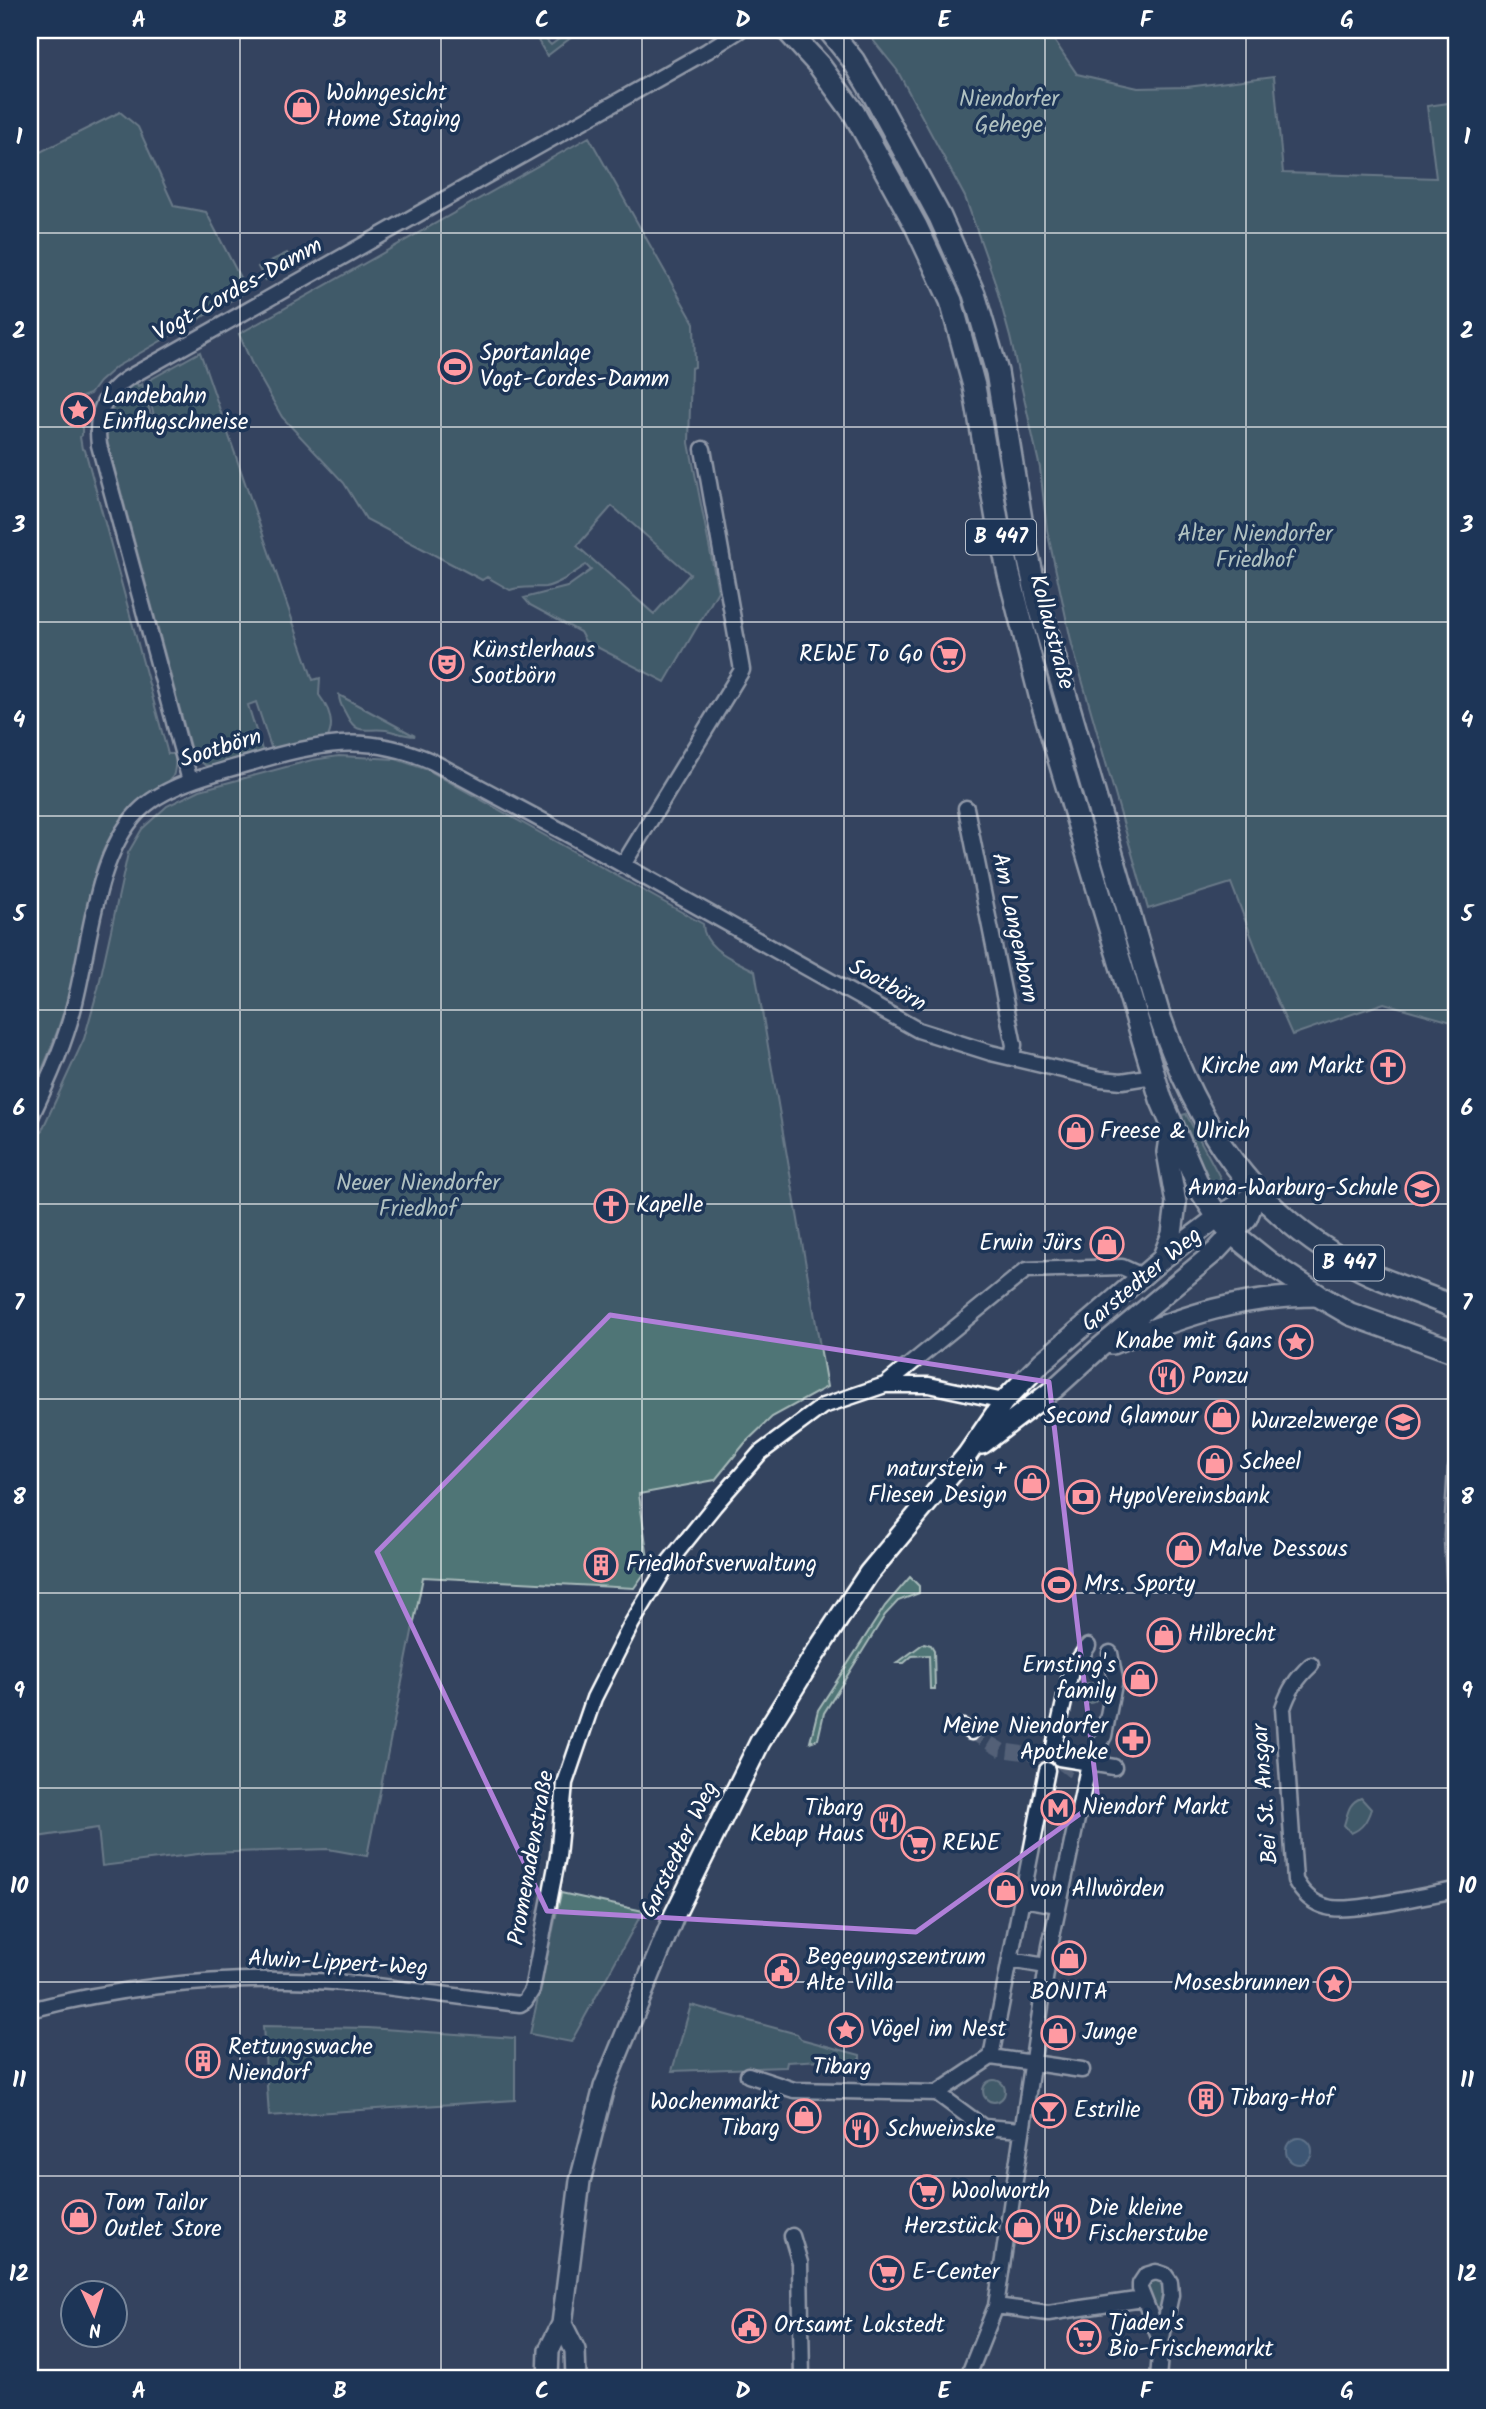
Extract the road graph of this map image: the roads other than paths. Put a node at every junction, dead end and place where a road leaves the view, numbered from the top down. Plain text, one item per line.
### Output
1 (740, 30) edge
2 (787, 30) edge
3 (829, 30) edge
4 (703, 449) dead end
5 (190, 780) junction
6 (966, 808) dead end
7 (622, 865) junction
8 (1012, 1058) junction
9 (1153, 1076) junction
10 (30, 1119) edge
11 (1171, 1125) junction
12 (1257, 1193) junction
13 (1218, 1217) junction
14 (1233, 1234) junction
15 (1161, 1260) junction
16 (1142, 1276) junction
17 (1319, 1296) junction
18 (1456, 1308) edge
19 (1098, 1349) junction
20 (1456, 1352) edge
21 (885, 1385) junction
22 (1003, 1401) junction
23 (967, 1455) junction
24 (1456, 1468) edge
25 (1456, 1612) edge
26 (1088, 1646) dead end
27 (1110, 1653) dead end
28 (1311, 1665) dead end
29 (1089, 1763) junction
30 (1114, 1768) dead end
31 (1047, 1770) tunnel mouth
32 (1456, 1890) edge
33 (1022, 1899) junction
34 (1058, 1905) junction
35 (1010, 1960) junction
36 (1046, 1966) junction
37 (520, 2004) joint
38 (30, 2010) edge
39 (990, 2057) junction
40 (1032, 2063) junction
41 (1082, 2070) dead end
42 (748, 2075) dead end
43 (937, 2093) junction
44 (1022, 2130) junction
45 (792, 2236) dead end
46 (1143, 2299) junction
47 (996, 2306) junction
48 (562, 2324) junction
49 (1161, 2342) junction
50 (548, 2379) edge
51 (576, 2379) edge
52 (802, 2379) edge
53 (967, 2379) edge
54 (1158, 2379) edge

1 - 5 street, Vogt-Cordes-Damm
2 - 9 main road, Kollaustraße / B 447
3 - 12 main road, Kollaustraße / B 447
4 - 7 street
5 - 7 street, Sootbörn
5 - 10 street, Sootbörn
6 - 8 street, Am Langenborn
7 - 8 street, Sootbörn
8 - 9 street, Sootbörn
9 - 11 main road, B 447
11 - 13 main road, B 447
11 - 15 main road
12 - 13 main road, Garstedter Weg
12 - 14 main road, Garstedter Weg
12 - 18 main road, B 447
13 - 14 main road, B 447
13 - 15 main road, Garstedter Weg
14 - 17 main road, B 447
14 - 19 main road, Garstedter Weg
15 - 16 main road, Garstedter Weg
16 - 21 street, Promenadenstraße
16 - 22 main road, Garstedter Weg
17 - 19 main road
17 - 20 main road, B 447
19 - 23 main road, Garstedter Weg
21 - 22 street, Promenadenstraße
21 - 37 street, Promenadenstraße
22 - 23 main road, Garstedter Weg
23 - 48 main road, Garstedter Weg
24 - 25 street
26 - 29 street
27 - 29 street
28 - 32 street, Bei St. Ansgar
29 - 30 street
29 - 34 street
31 - 33 street
33 - 34 street
33 - 35 street
34 - 36 street
35 - 36 street
35 - 39 street
36 - 40 street
37 - 38 street, Alwin-Lippert-Weg
39 - 40 street
39 - 43 street
40 - 41 street
40 - 44 street
42 - 43 street, Tibarg
43 - 44 street
44 - 47 street
45 - 52 street
46 - 47 street
46 - 49 street
46 - 49 street
47 - 53 street
48 - 50 main road, Garstedter Weg
48 - 51 main road, Garstedter Weg
49 - 54 street

